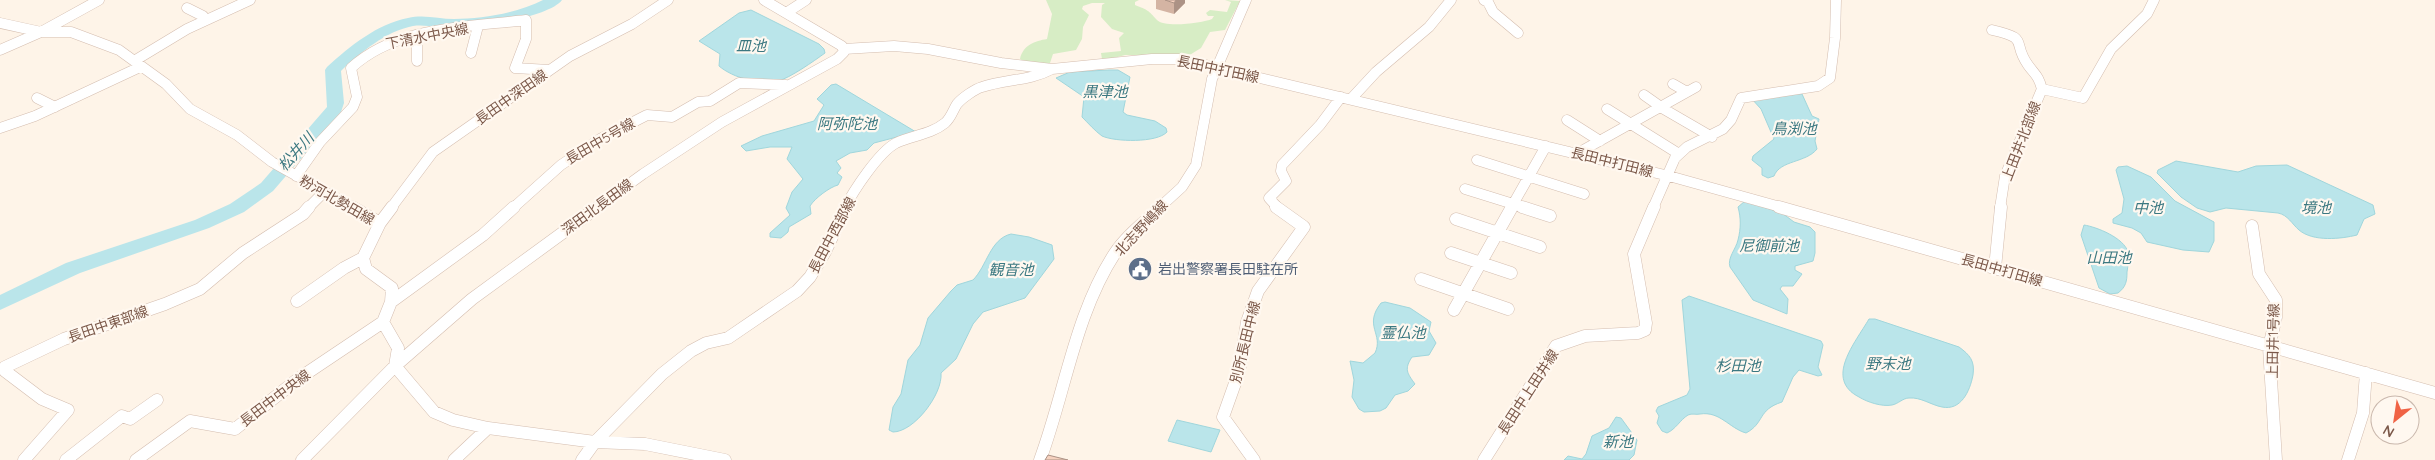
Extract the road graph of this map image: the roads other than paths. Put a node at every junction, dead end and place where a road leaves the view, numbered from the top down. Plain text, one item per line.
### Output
1 (99, 0) edge
2 (250, 0) edge
3 (668, 0) edge
4 (764, 0) edge
5 (806, 0) edge
6 (1246, 0) edge
7 (1450, 0) edge
8 (1484, 0) edge
9 (1836, 0) edge
10 (2154, 0) edge
11 (187, 8) dead end
12 (786, 13) junction
13 (202, 21) junction
14 (0, 23) edge
15 (478, 26) junction
16 (1992, 30) dead end
17 (41, 32) junction
18 (1518, 33) dead end
19 (417, 36) junction
20 (844, 49) junction
21 (0, 50) edge
22 (471, 53) dead end
23 (417, 61) dead end
24 (137, 64) junction
25 (1216, 66) junction
26 (1052, 69) junction
27 (549, 70) junction
28 (1673, 84) dead end
29 (788, 85) junction
30 (2042, 88) junction
31 (1644, 96) dead end
32 (37, 98) dead end
33 (1346, 98) junction
34 (55, 107) junction
35 (1662, 108) junction
36 (1606, 109) dead end
37 (1567, 120) dead end
38 (1632, 124) junction
39 (0, 128) edge
40 (1712, 136) junction
41 (1600, 141) junction
42 (1546, 146) junction
43 (1578, 153) junction
44 (1680, 154) junction
45 (1477, 160) dead end
46 (294, 175) junction
47 (1669, 176) junction
48 (1530, 177) junction
49 (1465, 189) dead end
50 (324, 192) junction
51 (1584, 194) dead end
52 (1514, 204) junction
53 (1550, 216) dead end
54 (1456, 219) dead end
55 (380, 222) junction
56 (2252, 226) dead end
57 (1498, 233) junction
58 (1540, 247) dead end
59 (1451, 253) dead end
60 (363, 258) junction
61 (1481, 263) junction
62 (1995, 268) junction
63 (1511, 273) dead end
64 (1421, 279) dead end
65 (1464, 294) junction
66 (297, 302) dead end
67 (391, 302) junction
68 (1508, 309) dead end
69 (1454, 310) dead end
70 (383, 322) junction
71 (2269, 348) junction
72 (395, 366) junction
73 (2366, 373) junction
74 (2435, 393) edge
75 (157, 400) dead end
76 (488, 428) junction
77 (594, 442) junction
78 (24, 460) edge
79 (66, 460) edge
80 (136, 460) edge
81 (302, 460) edge
82 (454, 460) edge
83 (582, 460) edge
84 (725, 460) edge
85 (1040, 460) edge
86 (1254, 460) edge
87 (1484, 460) edge
88 (2276, 460) edge
89 (2348, 460) edge

1 - 17 street
2 - 13 street
3 - 27 street, 長田中深田線
4 - 12 street
5 - 12 street
6 - 25 street, 北志野嶋線
7 - 33 street, 別所長田中線
8 - 18 street
9 - 40 street
10 - 30 street, 上田井北部線
11 - 13 street
12 - 20 street
13 - 24 street
14 - 17 street, 粉河北勢田線
15 - 19 street, 下清水中央線
15 - 22 street
15 - 27 street, 下清水中央線
16 - 30 street
17 - 21 street
17 - 24 street, 粉河北勢田線
19 - 23 street
19 - 46 street, 下清水中央線
20 - 26 street, 長田中打田線
20 - 29 street, 深田北長田線
24 - 34 street
24 - 46 street, 粉河北勢田線
25 - 26 street, 長田中打田線
25 - 33 street, 長田中打田線
25 - 85 street, 北志野嶋線
26 - 77 street, 長田中西部線
27 - 55 street, 長田中深田線
28 - 35 street
29 - 67 street, 長田中5号線
29 - 72 street, 深田北長田線
30 - 62 street, 上田井北部線
31 - 35 street
32 - 34 street
33 - 42 street, 長田中打田線
33 - 86 street, 別所長田中線
34 - 39 street
35 - 38 street
35 - 40 street
36 - 38 street
37 - 41 street
38 - 41 street
38 - 44 street
40 - 44 street
41 - 43 street
42 - 43 street, 長田中打田線
42 - 48 street
43 - 47 street, 長田中打田線
44 - 47 street, 長田中上田井線
45 - 48 street
46 - 50 street, 粉河北勢田線
47 - 62 street, 長田中打田線
47 - 87 street, 長田中上田井線
48 - 51 street
48 - 52 street
49 - 52 street
50 - 55 street, 粉河北勢田線
50 - 78 street, 長田中東部線
52 - 53 street
52 - 57 street
54 - 57 street
55 - 60 street, 粉河北勢田線
56 - 71 street, 上田井1号線
57 - 58 street
57 - 61 street
59 - 61 street
60 - 66 street
60 - 67 street
61 - 63 street
61 - 65 street
62 - 71 street, 長田中打田線
64 - 65 street
65 - 68 street
65 - 69 street
67 - 70 street
70 - 72 street
70 - 80 street, 長田中中央線
71 - 73 street, 長田中打田線
71 - 88 street, 上田井1号線
72 - 76 street
72 - 81 street, 深田北長田線
73 - 74 street, 長田中打田線
73 - 89 street
75 - 79 street
76 - 77 street
76 - 82 street
77 - 83 street, 長田中西部線
77 - 84 street

